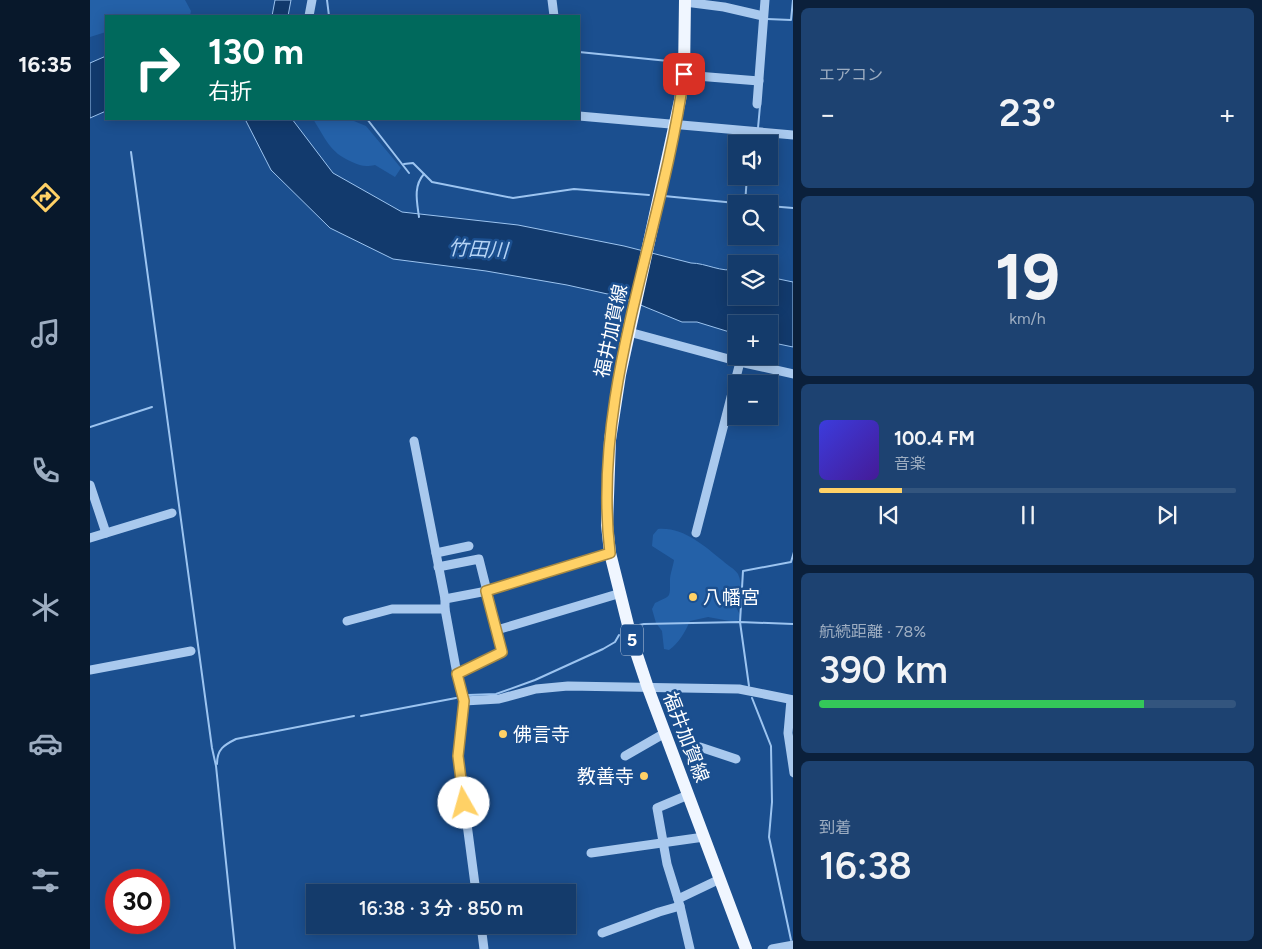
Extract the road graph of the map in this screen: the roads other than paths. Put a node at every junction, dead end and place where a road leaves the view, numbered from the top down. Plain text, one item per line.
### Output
1 (312, 0) edge
2 (552, 0) edge
3 (765, 0) edge
4 (685, 1) edge
5 (309, 15) edge
6 (554, 15) edge
7 (763, 16) junction
8 (684, 74) junction
9 (759, 81) junction
10 (758, 104) dead end
11 (580, 116) edge
12 (676, 125) junction
13 (793, 135) edge
14 (629, 332) junction
15 (728, 359) edge
16 (739, 365) edge
17 (753, 365) edge
18 (793, 374) edge
19 (414, 442) dead end
20 (90, 485) edge
21 (172, 513) dead end
22 (106, 533) junction
23 (696, 533) dead end
24 (90, 538) edge
25 (469, 546) dead end
26 (436, 553) junction
27 (610, 553) junction
28 (438, 568) junction
29 (486, 591) junction
30 (620, 593) junction
31 (445, 598) junction
32 (445, 609) junction
33 (347, 621) dead end
34 (497, 630) junction
35 (191, 651) dead end
36 (90, 670) edge
37 (457, 674) junction
38 (648, 688) junction
39 (792, 700) edge
40 (464, 701) junction
41 (665, 733) junction
42 (700, 747) dead end
43 (625, 756) dead end
44 (736, 759) dead end
45 (793, 771) edge
46 (688, 795) junction
47 (704, 838) junction
48 (665, 844) junction
49 (591, 853) dead end
50 (720, 879) junction
51 (475, 884) edge
52 (679, 903) junction
53 (602, 932) dead end
54 (482, 934) edge
55 (793, 945) edge
56 (484, 949) edge
57 (690, 949) edge
58 (746, 949) edge
59 (772, 949) edge

1 - 5 street
2 - 6 street
3 - 7 street
4 - 7 street
4 - 8 main road, 福井加賀線 / 5
7 - 9 street
8 - 9 street
8 - 12 main road, 福井加賀線 / 5
9 - 10 street
11 - 12 street
12 - 13 street
12 - 14 main road, 福井加賀線 / 5
14 - 15 street
14 - 27 main road, 福井加賀線 / 5
16 - 23 street
17 - 18 street
19 - 26 street
20 - 22 street
21 - 22 street
22 - 24 street
25 - 26 street
26 - 28 street
27 - 29 street
27 - 30 main road, 福井加賀線 / 5
28 - 29 street
28 - 31 street
29 - 31 street
29 - 34 street
30 - 34 street
30 - 38 main road, 福井加賀線 / 5
31 - 32 street
32 - 33 street
32 - 37 street
34 - 37 street
35 - 36 street
37 - 40 street
38 - 39 street
38 - 40 street
38 - 41 main road, 福井加賀線 / 5
39 - 45 street
40 - 51 street
41 - 43 street
41 - 46 main road, 福井加賀線 / 5
42 - 44 street
46 - 47 main road, 福井加賀線 / 5
46 - 48 street
47 - 48 street
47 - 50 main road, 福井加賀線 / 5
48 - 49 street
48 - 52 street
50 - 52 street
50 - 58 main road, 福井加賀線 / 5
52 - 53 street
52 - 57 street
54 - 56 street
55 - 59 street

